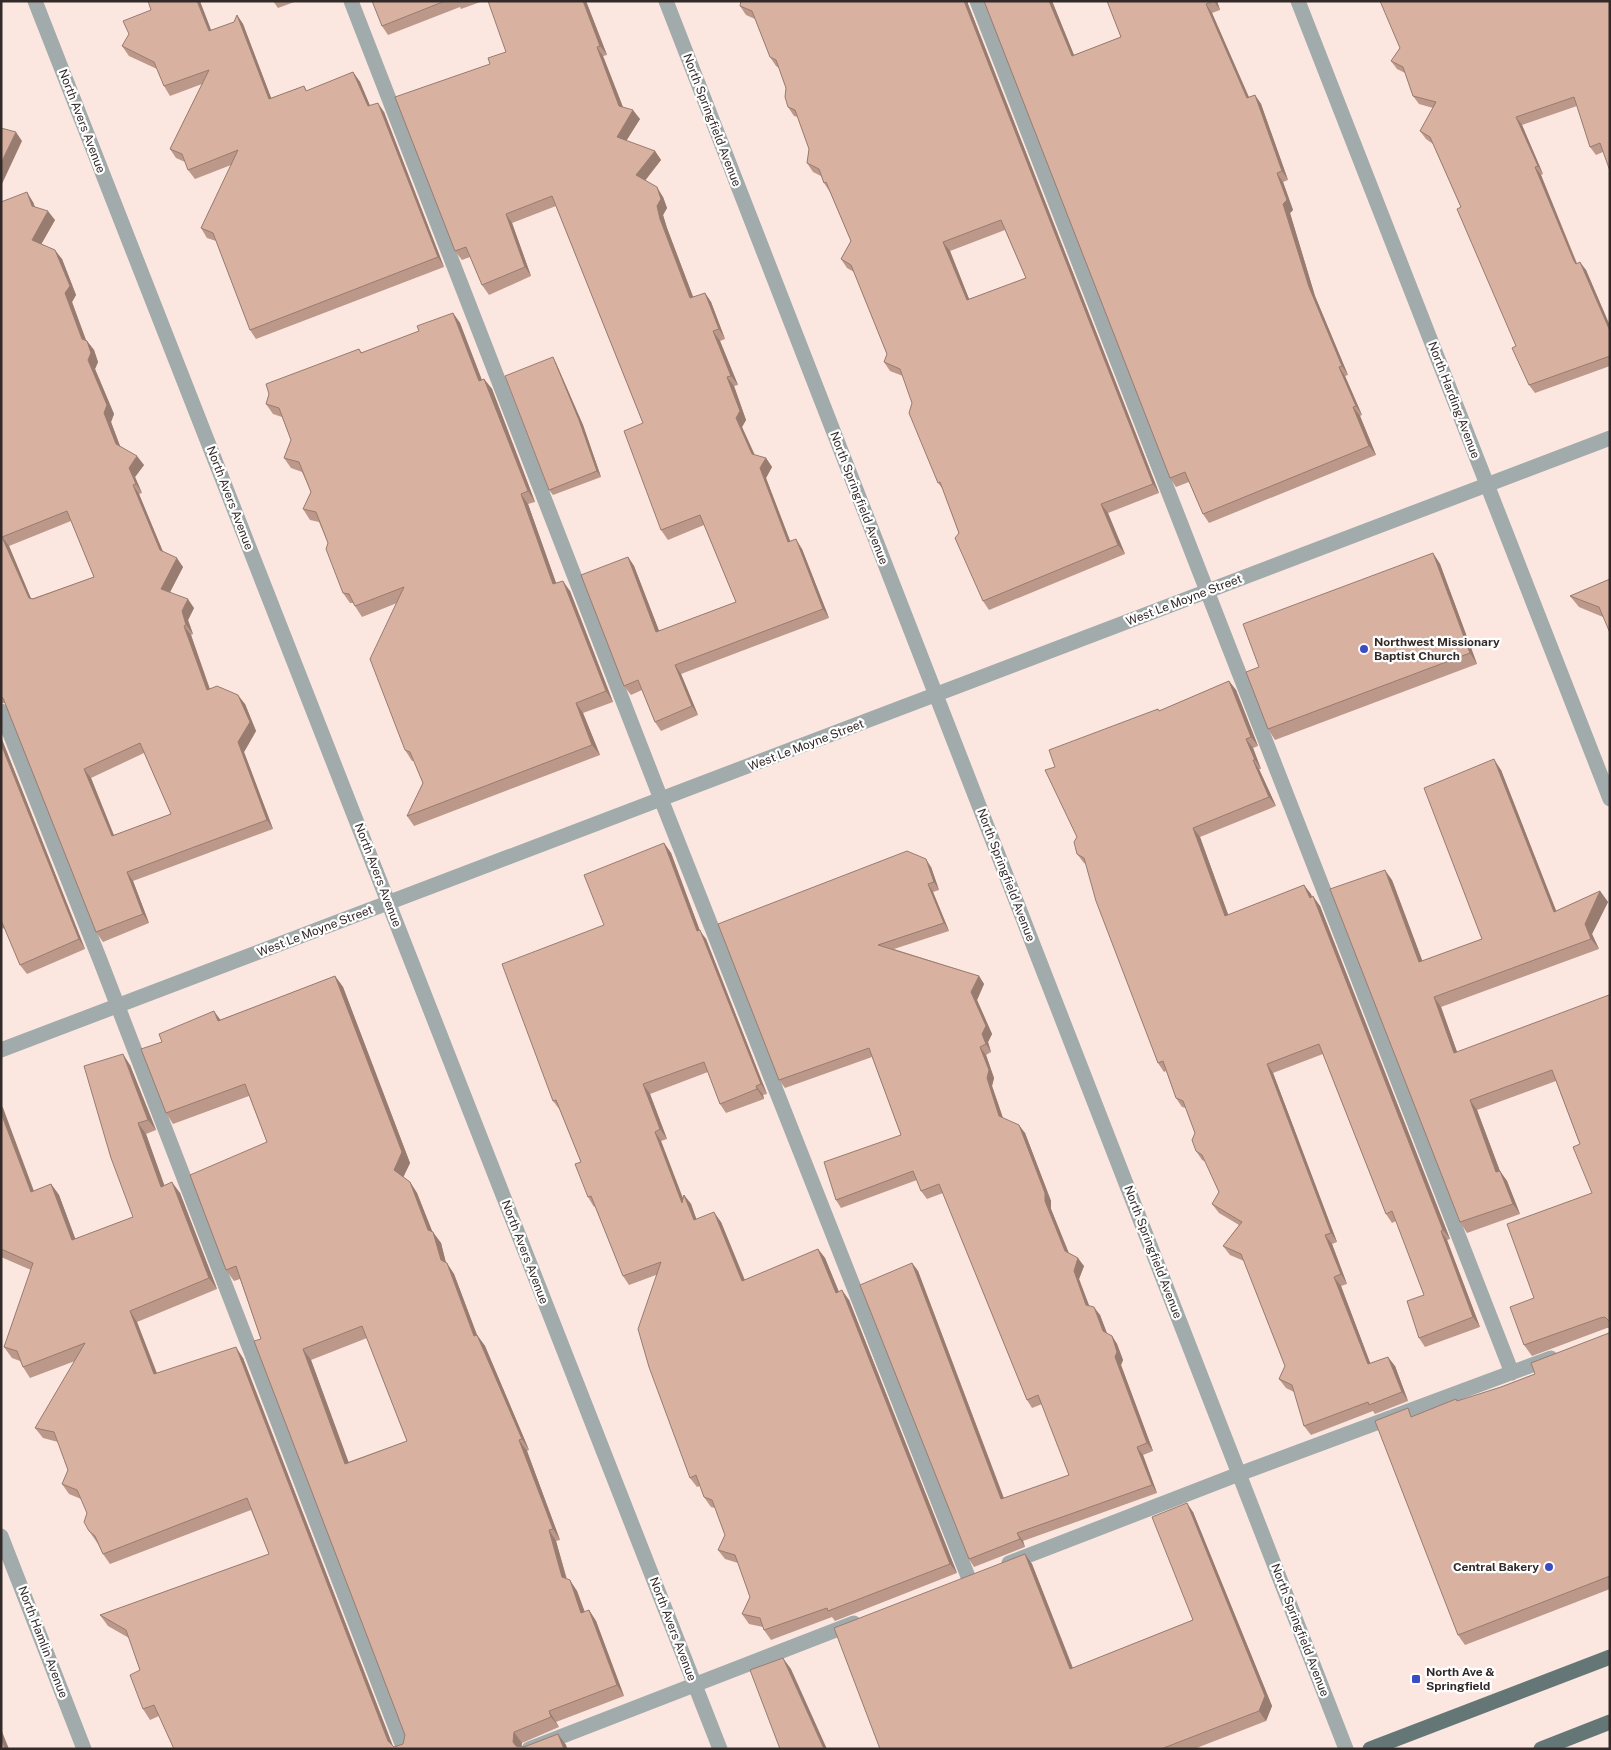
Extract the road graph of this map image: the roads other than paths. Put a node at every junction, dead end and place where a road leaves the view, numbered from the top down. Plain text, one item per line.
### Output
1 (35, 1) edge
2 (351, 1) edge
3 (666, 1) edge
4 (977, 1) edge
5 (1298, 1) edge
6 (1610, 438) edge
7 (1487, 485) junction
8 (1208, 591) junction
9 (936, 695) junction
10 (1, 711) edge
11 (661, 799) junction
12 (1610, 799) edge
13 (388, 903) junction
14 (118, 1006) junction
15 (1, 1050) edge
16 (1565, 1353) edge
17 (1512, 1373) junction
18 (1239, 1474) junction
19 (1, 1536) edge
20 (969, 1579) junction
21 (951, 1586) edge
22 (870, 1617) edge
23 (1610, 1657) edge
24 (695, 1684) junction
25 (1610, 1722) edge
26 (84, 1749) edge
27 (404, 1749) edge
28 (529, 1749) edge
29 (720, 1749) edge
30 (1346, 1749) edge
31 (1370, 1749) edge
32 (1542, 1749) edge

1 - 13 street, North Avers Avenue
2 - 11 street
3 - 9 street, North Springfield Avenue
4 - 8 street
5 - 7 street, North Harding Avenue
6 - 7 street, West Le Moyne Street
7 - 8 street, West Le Moyne Street
7 - 12 street, North Harding Avenue
8 - 9 street, West Le Moyne Street
8 - 17 street
9 - 11 street, West Le Moyne Street
9 - 18 street, North Springfield Avenue
10 - 14 street
11 - 13 street, West Le Moyne Street
11 - 20 street
13 - 14 street, West Le Moyne Street
13 - 24 street, North Avers Avenue
14 - 15 street, West Le Moyne Street
14 - 27 street
16 - 17 street
17 - 18 street
18 - 20 street
18 - 30 street, North Springfield Avenue
19 - 26 street, North Hamlin Avenue
20 - 21 street
22 - 24 street
23 - 31 main road
24 - 28 street
24 - 29 street, North Avers Avenue
25 - 32 main road

